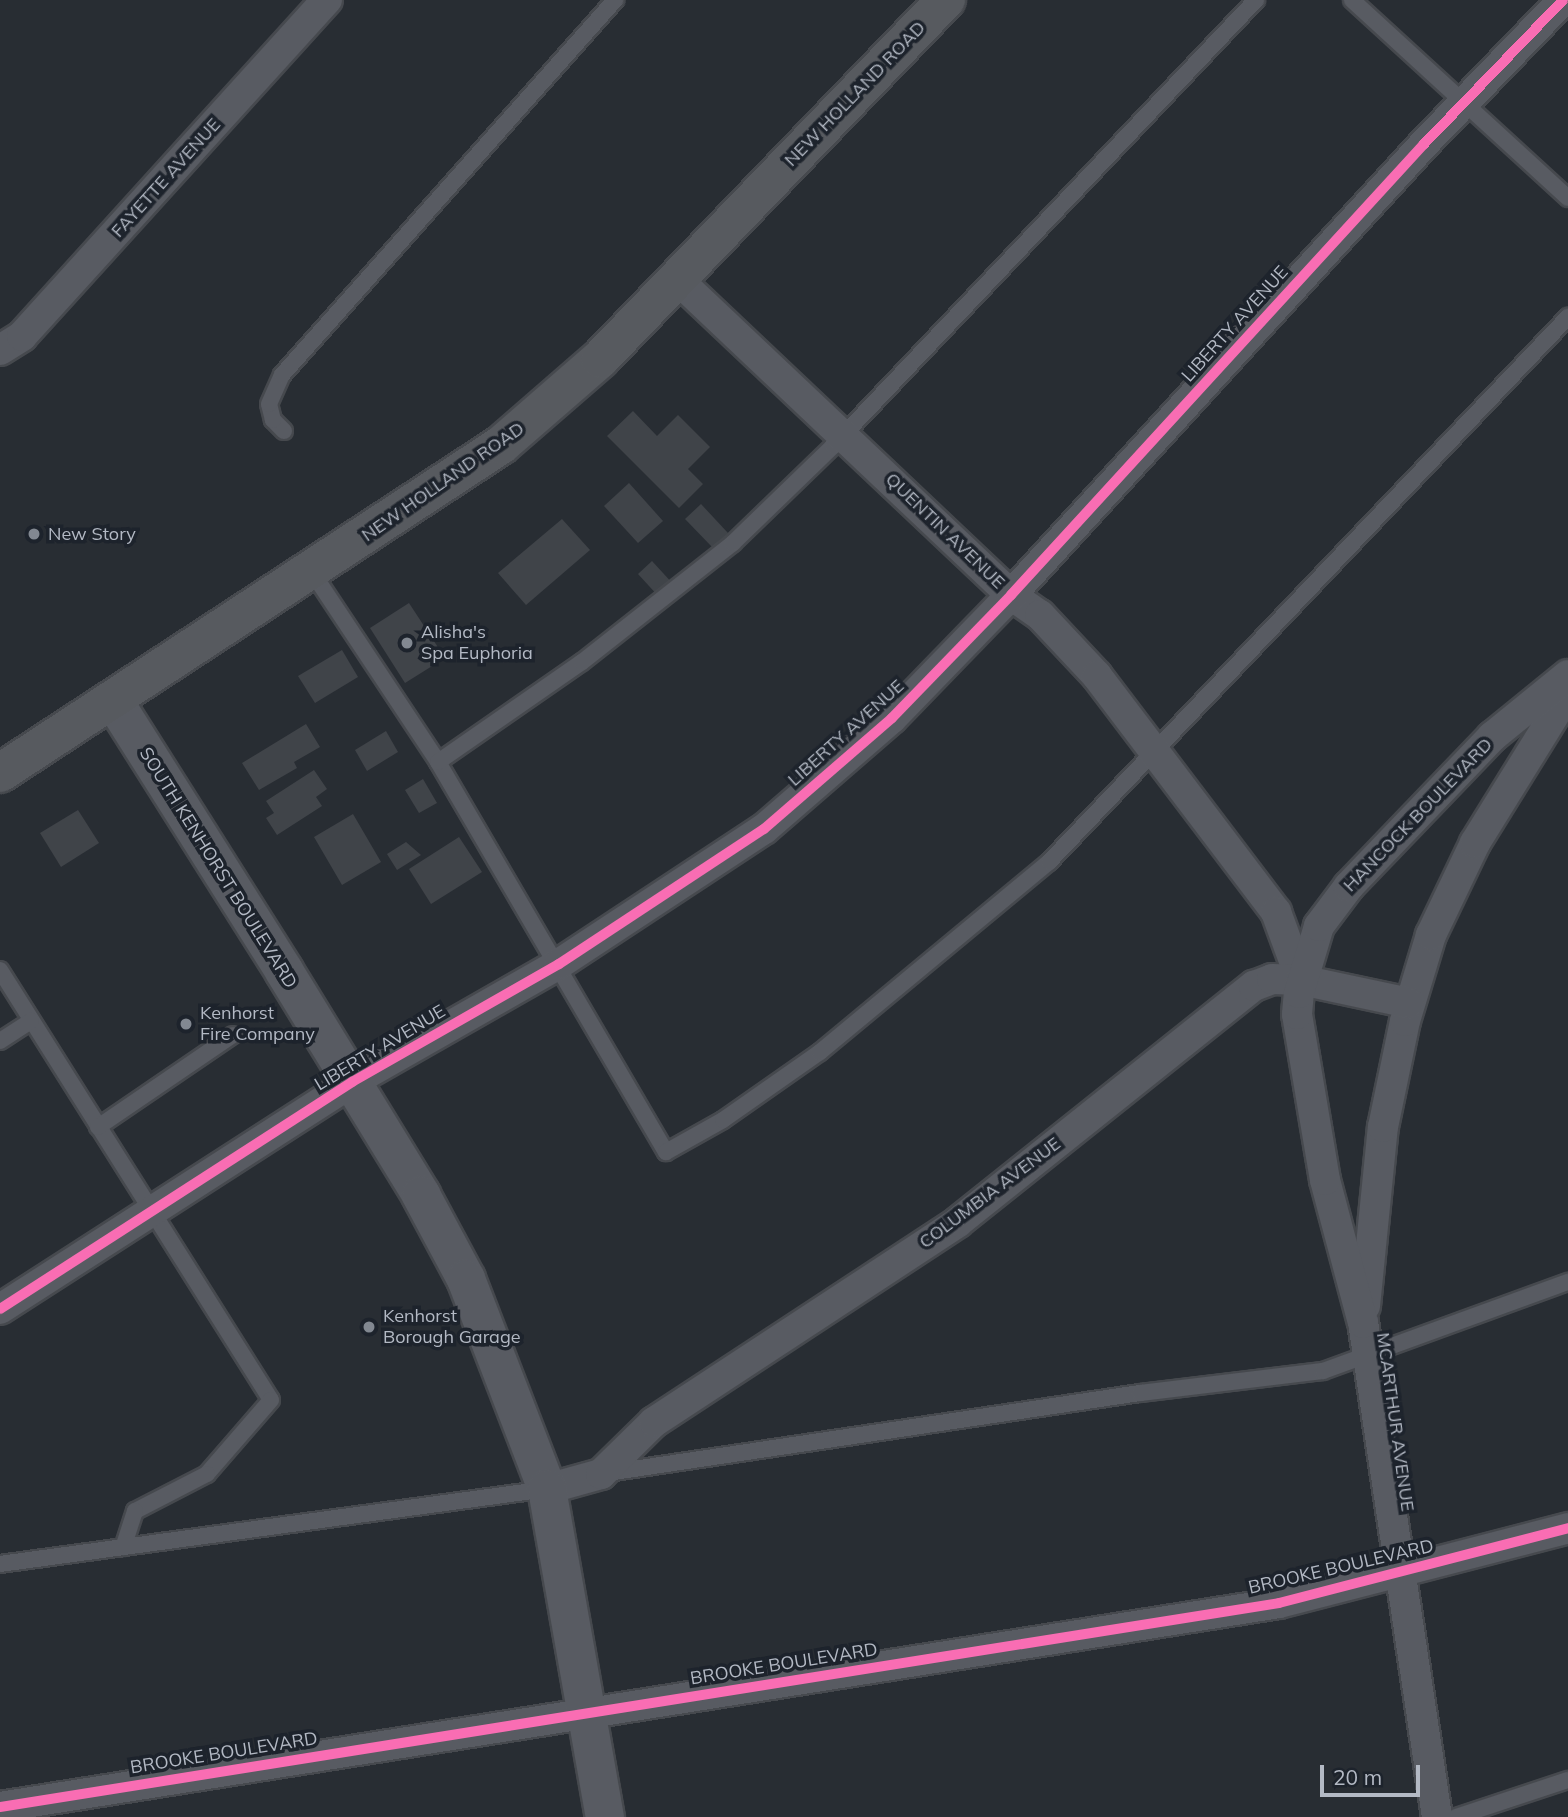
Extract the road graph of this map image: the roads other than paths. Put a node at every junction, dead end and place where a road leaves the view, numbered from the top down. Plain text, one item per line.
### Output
1 (327, 0) edge
2 (615, 0) edge
3 (947, 0) edge
4 (1256, 0) edge
5 (1352, 0) edge
6 (1563, 0) edge
7 (1465, 103) junction
8 (1568, 198) edge
9 (676, 278) junction
10 (1568, 317) edge
11 (11, 343) edge
12 (284, 431) dead end
13 (842, 431) junction
14 (312, 572) junction
15 (1011, 595) junction
16 (1568, 675) edge
17 (1568, 693) edge
18 (113, 700) junction
19 (1155, 751) junction
20 (438, 762) junction
21 (0, 773) edge
22 (559, 964) junction
23 (0, 971) edge
24 (1301, 980) junction
25 (1409, 1003) junction
26 (31, 1021) junction
27 (233, 1035) dead end
28 (0, 1041) edge
29 (352, 1082) junction
30 (98, 1127) junction
31 (152, 1212) junction
32 (1568, 1282) edge
33 (0, 1309) edge
34 (1363, 1323) junction
35 (1367, 1354) junction
36 (601, 1474) junction
37 (547, 1489) junction
38 (1568, 1528) edge
39 (123, 1547) junction
40 (0, 1564) edge
41 (1399, 1572) junction
42 (587, 1713) junction
43 (1568, 1780) edge
44 (0, 1807) edge
45 (605, 1817) edge
46 (1437, 1817) edge
47 (1456, 1817) edge

1 - 11 street, FAYETTE AVENUE
2 - 12 lane
3 - 9 main road, NEW HOLLAND ROAD
4 - 13 lane
5 - 7 lane
6 - 7 street, LIBERTY AVENUE
7 - 8 lane
7 - 15 street, LIBERTY AVENUE
9 - 13 street, QUENTIN AVENUE
9 - 14 main road, NEW HOLLAND ROAD
10 - 19 lane
13 - 15 street, QUENTIN AVENUE
13 - 20 lane
14 - 18 main road, NEW HOLLAND ROAD
14 - 20 lane
15 - 19 street, QUENTIN AVENUE
15 - 22 street, LIBERTY AVENUE
16 - 24 street, HANCOCK BOULEVARD
17 - 25 street
18 - 21 main road, NEW HOLLAND ROAD
18 - 29 street, SOUTH KENHORST BOULEVARD
19 - 22 lane
19 - 24 street, QUENTIN AVENUE
20 - 22 lane
22 - 29 street, LIBERTY AVENUE
23 - 26 lane
24 - 25 street, COLUMBIA AVENUE
24 - 34 street, MCARTHUR AVENUE
24 - 36 street, COLUMBIA AVENUE
25 - 34 street, MCARTHUR AVENUE
26 - 28 lane
26 - 30 lane
27 - 30 lane
29 - 31 street, LIBERTY AVENUE
29 - 37 street, SOUTH KENHORST BOULEVARD
30 - 31 lane
31 - 33 street, LIBERTY AVENUE
31 - 39 lane
32 - 35 lane
34 - 35 street, MCARTHUR AVENUE
35 - 36 lane
35 - 41 street, MCARTHUR AVENUE
36 - 37 street, COLUMBIA AVENUE
37 - 39 lane
37 - 42 street, SOUTH KENHORST BOULEVARD
38 - 41 street, BROOKE BOULEVARD
39 - 40 lane
41 - 42 street, BROOKE BOULEVARD
41 - 46 street, MCARTHUR AVENUE
42 - 44 street, BROOKE BOULEVARD
42 - 45 street, SOUTH KENHORST BOULEVARD
43 - 47 lane

